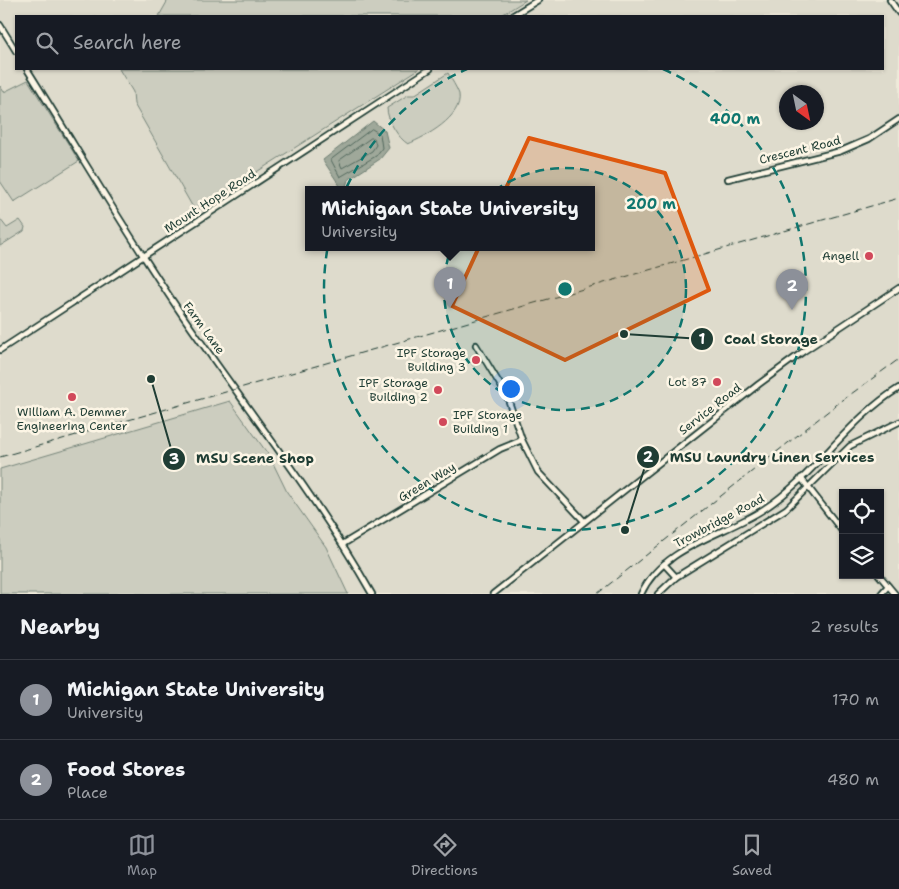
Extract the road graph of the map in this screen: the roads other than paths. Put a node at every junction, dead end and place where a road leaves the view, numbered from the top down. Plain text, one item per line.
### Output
1 (538, 0) edge
2 (890, 0) edge
3 (899, 13) edge
4 (514, 15) edge
5 (0, 25) edge
6 (15, 49) edge
7 (28, 70) edge
8 (428, 70) edge
9 (899, 119) edge
10 (728, 179) dead end
11 (144, 256) junction
12 (899, 288) edge
13 (476, 345) dead end
14 (0, 350) edge
15 (899, 388) edge
16 (899, 422) edge
17 (522, 440) junction
18 (801, 478) junction
19 (808, 488) junction
20 (584, 521) junction
21 (839, 527) edge
22 (343, 544) junction
23 (664, 564) junction
24 (676, 577) junction
25 (882, 579) edge
26 (888, 586) junction
27 (372, 594) edge
28 (493, 594) edge
29 (641, 594) edge
30 (658, 594) edge
31 (881, 594) edge
32 (895, 594) edge

1 - 4 street
2 - 3 street
5 - 6 street
7 - 11 street, Farm Lane
8 - 11 street, Mount Hope Road
9 - 10 street, Crescent Road
11 - 14 street, Mount Hope Road
11 - 22 street, Farm Lane
12 - 20 street, Service Road
13 - 17 street
15 - 18 street, Trowbridge Road
16 - 19 street, Trowbridge Road
17 - 20 street
17 - 22 street, Green Way
18 - 19 street
18 - 23 street, Trowbridge Road
19 - 21 street
19 - 24 street, Trowbridge Road
20 - 28 street, Service Road
22 - 27 street, Farm Lane
23 - 24 street
23 - 29 street, Trowbridge Road
24 - 30 street, Trowbridge Road
25 - 26 street
26 - 31 street
26 - 32 street

